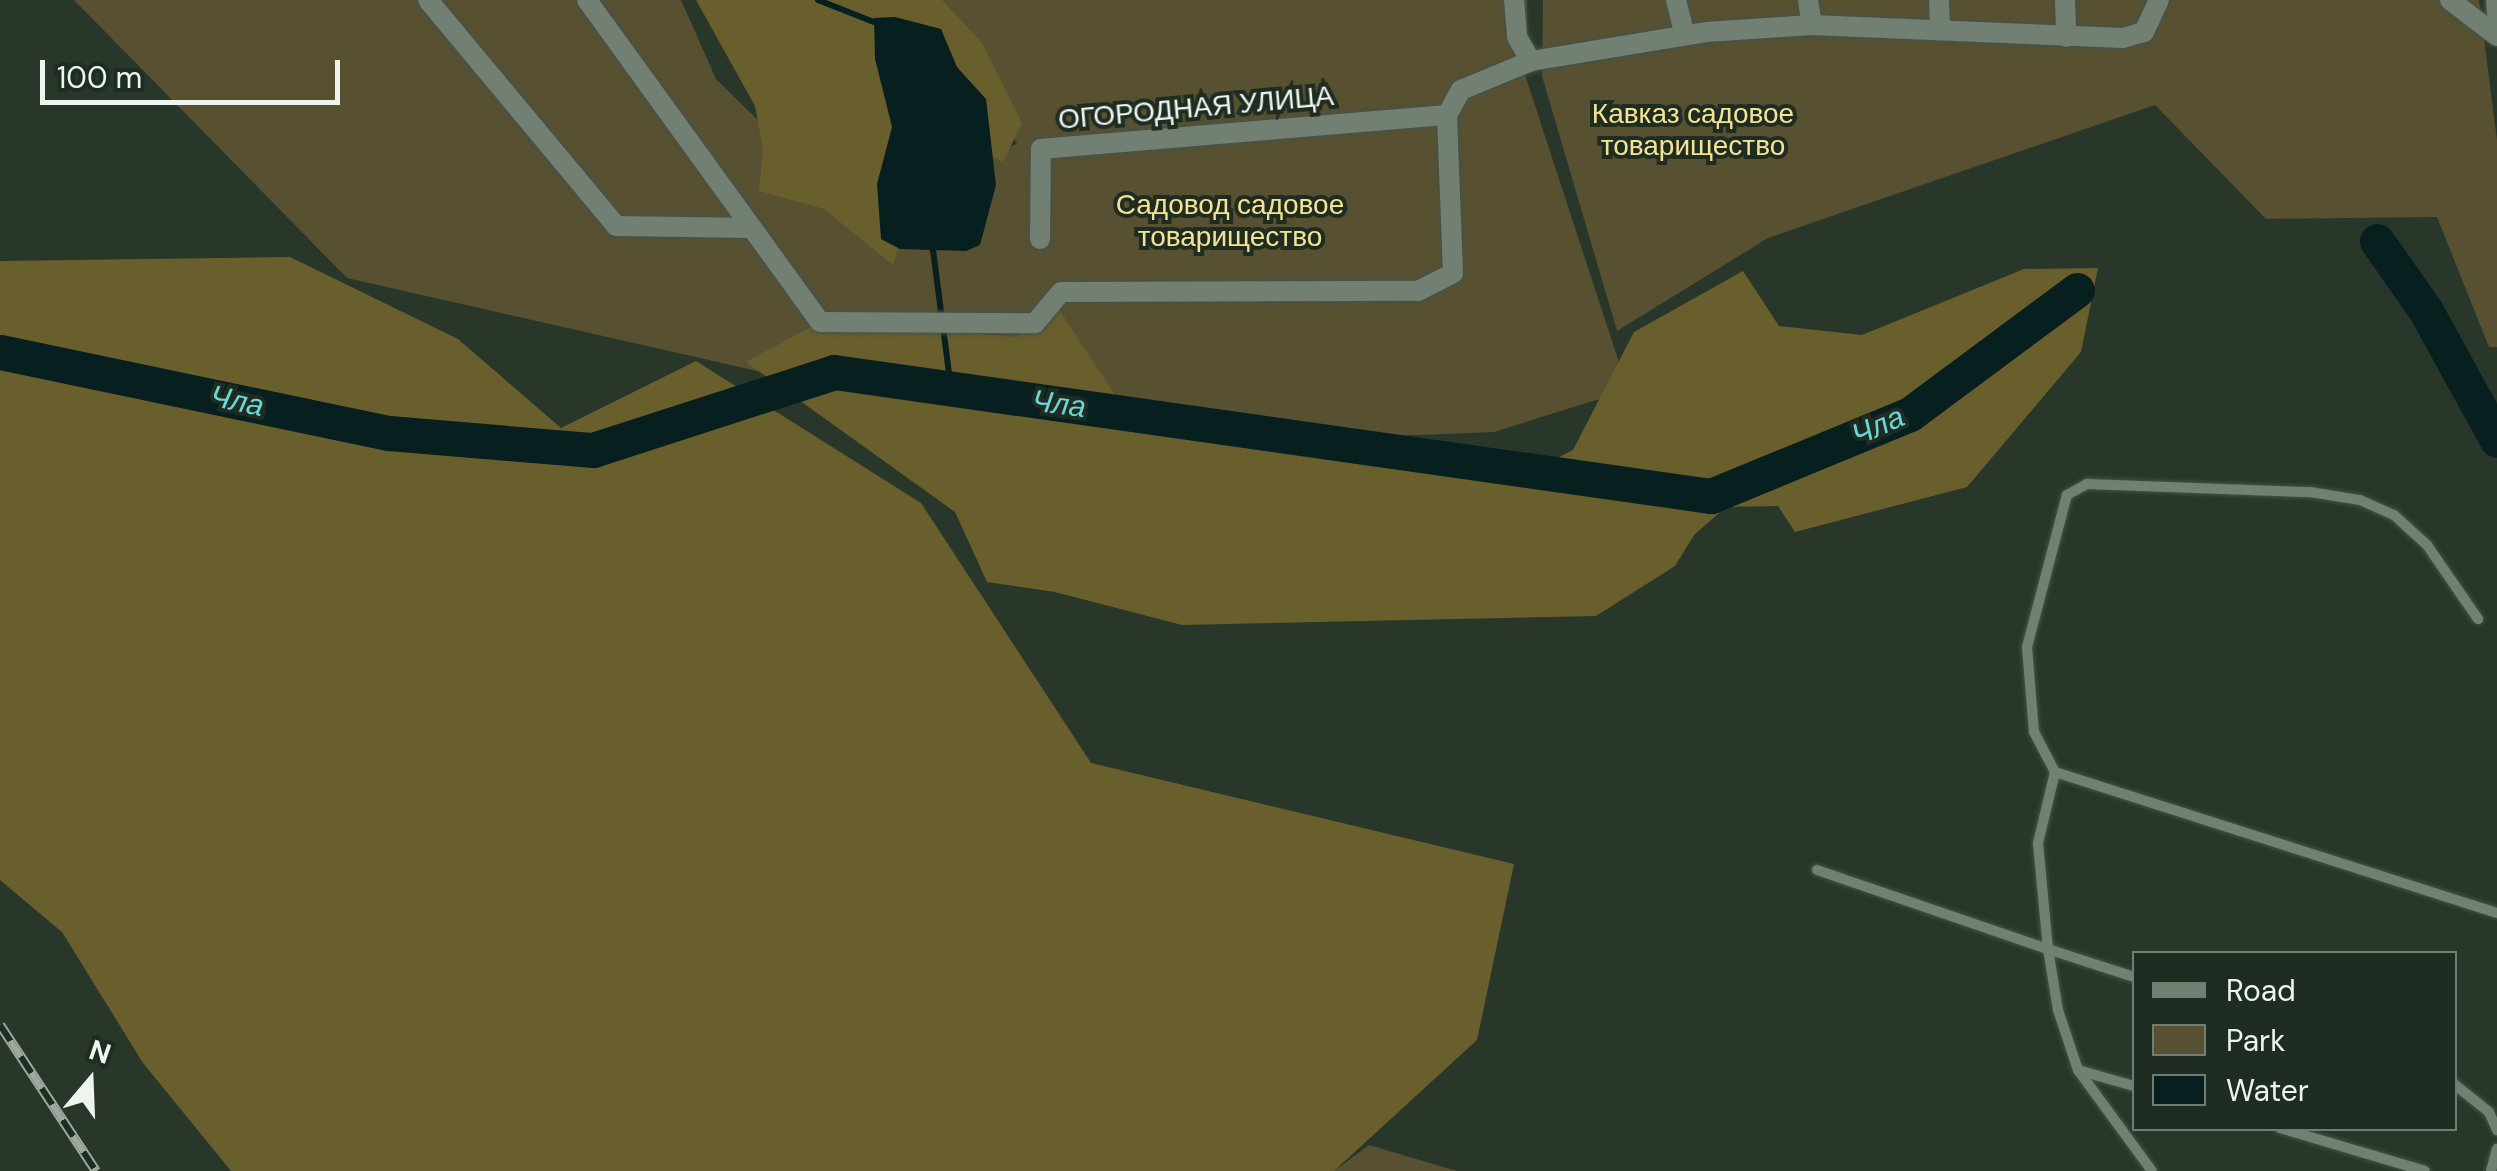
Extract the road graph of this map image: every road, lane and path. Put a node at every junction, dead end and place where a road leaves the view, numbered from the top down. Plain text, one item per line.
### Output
1 (428, 0) edge
2 (587, 0) edge
3 (1514, 0) edge
4 (1676, 0) edge
5 (1808, 0) edge
6 (1940, 0) edge
7 (2065, 0) edge
8 (2159, 0) edge
9 (2450, 0) edge
10 (2496, 0) edge
11 (2497, 14) edge
12 (1812, 25) junction
13 (1940, 28) junction
14 (1685, 35) junction
15 (2497, 36) edge
16 (2066, 37) junction
17 (1531, 61) junction
18 (1447, 114) junction
19 (752, 228) junction
20 (1040, 239) dead end
21 (2478, 620) dead end
22 (2055, 772) junction
23 (1817, 870) dead end
24 (2497, 913) edge
25 (2048, 950) junction
26 (2132, 976) edge
27 (2078, 1070) junction
28 (2132, 1085) edge
29 (2457, 1086) edge
30 (2497, 1130) edge
31 (2290, 1131) edge
32 (2497, 1149) edge
33 (2152, 1171) edge
34 (2425, 1171) edge
35 (2491, 1171) edge

1 - 19 street
2 - 19 street
3 - 17 street
4 - 14 street
5 - 12 street
6 - 13 street
7 - 16 street
8 - 16 street
9 - 15 street
10 - 11 street
12 - 13 street
12 - 14 street
13 - 16 street
14 - 17 street
17 - 18 street
18 - 19 street
18 - 20 street, ОГОРОДНАЯ УЛИЦА
21 - 22 lane
22 - 24 lane
22 - 25 lane
23 - 25 lane
25 - 26 lane
25 - 27 lane
27 - 28 lane
27 - 33 lane
29 - 30 lane
31 - 34 lane
32 - 35 lane

